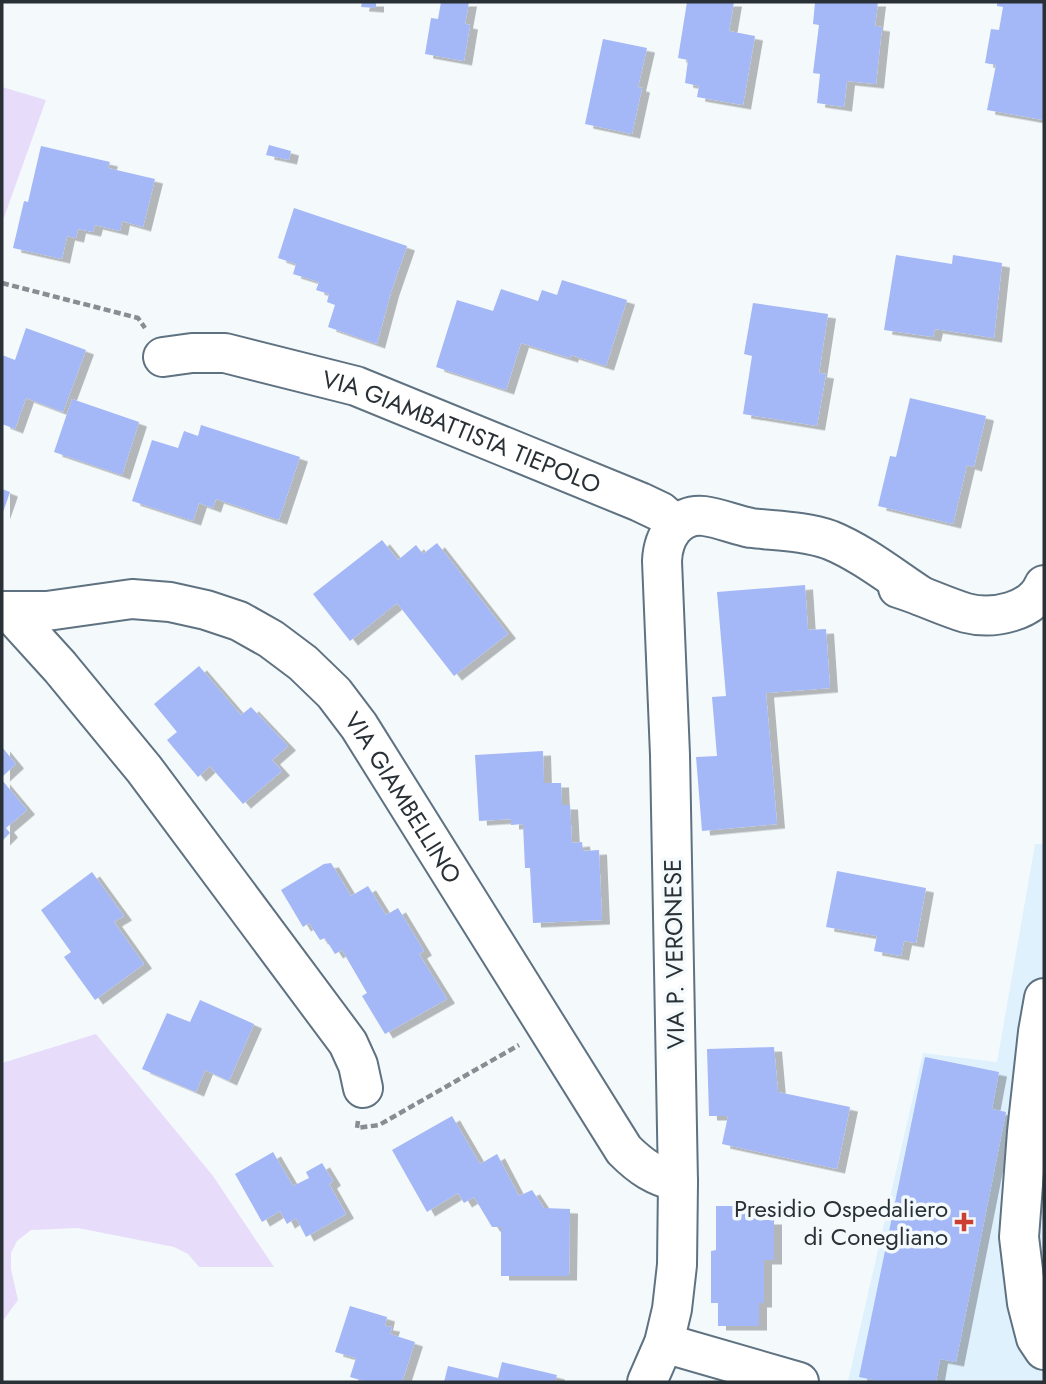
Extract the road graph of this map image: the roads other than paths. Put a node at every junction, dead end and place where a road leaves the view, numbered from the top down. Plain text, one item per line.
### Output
1 (163, 357) dead end
2 (676, 525) junction
3 (1044, 585) edge
4 (6, 612) edge
5 (1044, 998) edge
6 (363, 1088) dead end
7 (678, 1182) junction
8 (664, 1343) junction
9 (1044, 1350) edge
10 (647, 1382) edge
11 (799, 1382) edge

1 - 2 street, VIA GIAMBATTISTA TIEPOLO
2 - 3 street
2 - 7 street, VIA P. VERONESE
4 - 6 street, VIA GIAMBELLINO
4 - 7 street, VIA GIAMBELLINO
5 - 9 street
7 - 8 street, VIA P. VERONESE
8 - 10 street, VIA P. VERONESE
8 - 11 street

